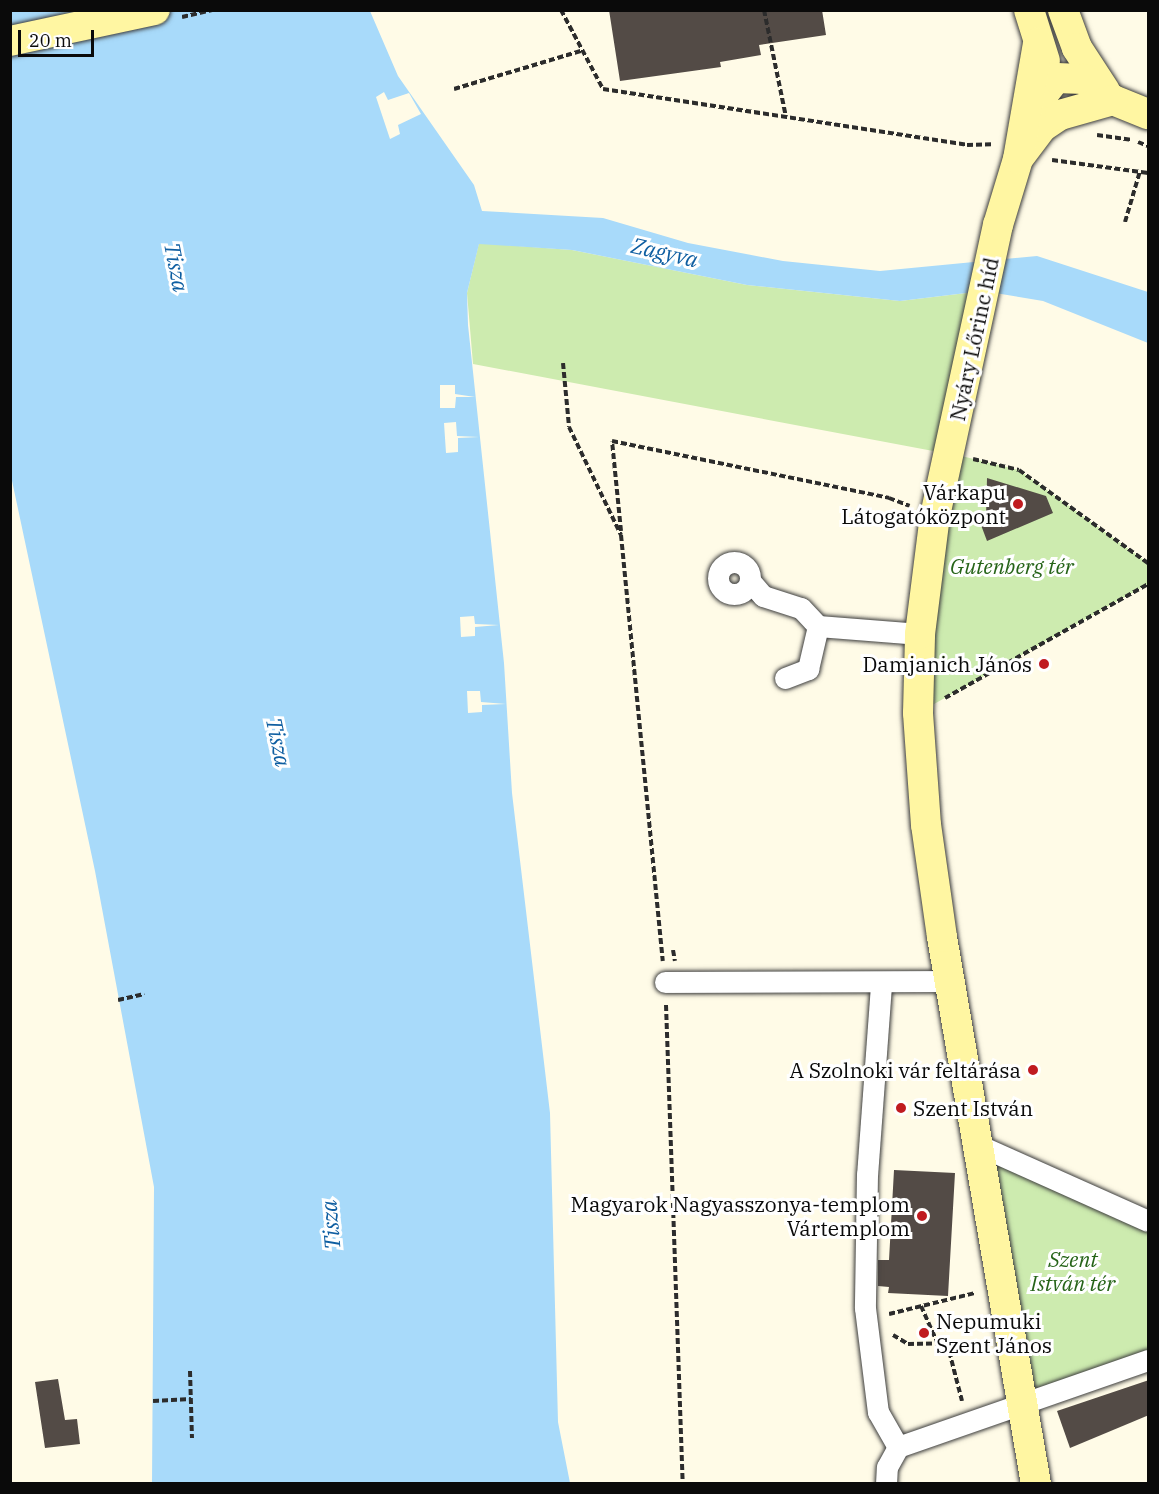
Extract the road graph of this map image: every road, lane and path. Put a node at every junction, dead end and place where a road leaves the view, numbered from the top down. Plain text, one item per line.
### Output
1 (155, 10) edge
2 (561, 10) edge
3 (764, 10) edge
4 (1029, 10) edge
5 (1053, 10) edge
6 (1063, 10) edge
7 (10, 40) edge
8 (581, 51) junction
9 (1046, 60) junction
10 (454, 89) dead end
11 (1113, 100) junction
12 (1149, 114) edge
13 (786, 117) junction
14 (1089, 134) dead end
15 (1149, 146) edge
16 (1008, 152) junction
17 (1050, 160) dead end
18 (1140, 171) junction
19 (1149, 173) edge
20 (1125, 222) dead end
21 (563, 363) dead end
22 (949, 454) junction
23 (889, 498) dead end
24 (621, 535) junction
25 (1149, 563) edge
26 (750, 581) dead end
27 (1149, 584) edge
28 (818, 626) junction
29 (920, 634) junction
30 (785, 678) dead end
31 (918, 713) junction
32 (948, 981) junction
33 (665, 982) junction
34 (881, 985) junction
35 (144, 994) dead end
36 (118, 1000) dead end
37 (976, 1144) junction
38 (1149, 1221) edge
39 (1000, 1287) junction
40 (921, 1306) junction
41 (890, 1322) dead end
42 (891, 1331) dead end
43 (937, 1342) junction
44 (1149, 1360) edge
45 (190, 1371) dead end
46 (192, 1399) junction
47 (153, 1401) dead end
48 (1019, 1404) junction
49 (967, 1422) junction
50 (192, 1438) dead end
51 (898, 1447) junction
52 (683, 1484) edge
53 (886, 1484) edge
54 (1036, 1484) edge

1 - 7 main road
2 - 8 path
3 - 13 path
4 - 9 main road
5 - 9 main road
6 - 11 main road
8 - 10 path
8 - 13 path
9 - 11 main road
9 - 16 main road
11 - 12 main road
11 - 16 main road
13 - 16 path
14 - 15 path
16 - 22 main road, Nyáry Lőrinc híd
17 - 18 path
18 - 19 path
18 - 20 path
21 - 24 path
22 - 25 path
22 - 29 main road
23 - 24 path
24 - 33 path
26 - 28 street
27 - 31 path
28 - 29 street
28 - 30 street
29 - 31 main road
31 - 32 main road
32 - 34 street
32 - 37 main road
33 - 34 street
33 - 52 path
34 - 51 street
35 - 36 path
37 - 38 street
37 - 39 main road
39 - 40 path
39 - 48 main road
40 - 41 path
40 - 43 path
42 - 43 path
43 - 49 path
44 - 48 street
45 - 46 path
46 - 47 path
46 - 50 path
48 - 49 street
48 - 54 main road
49 - 51 street
51 - 53 street

